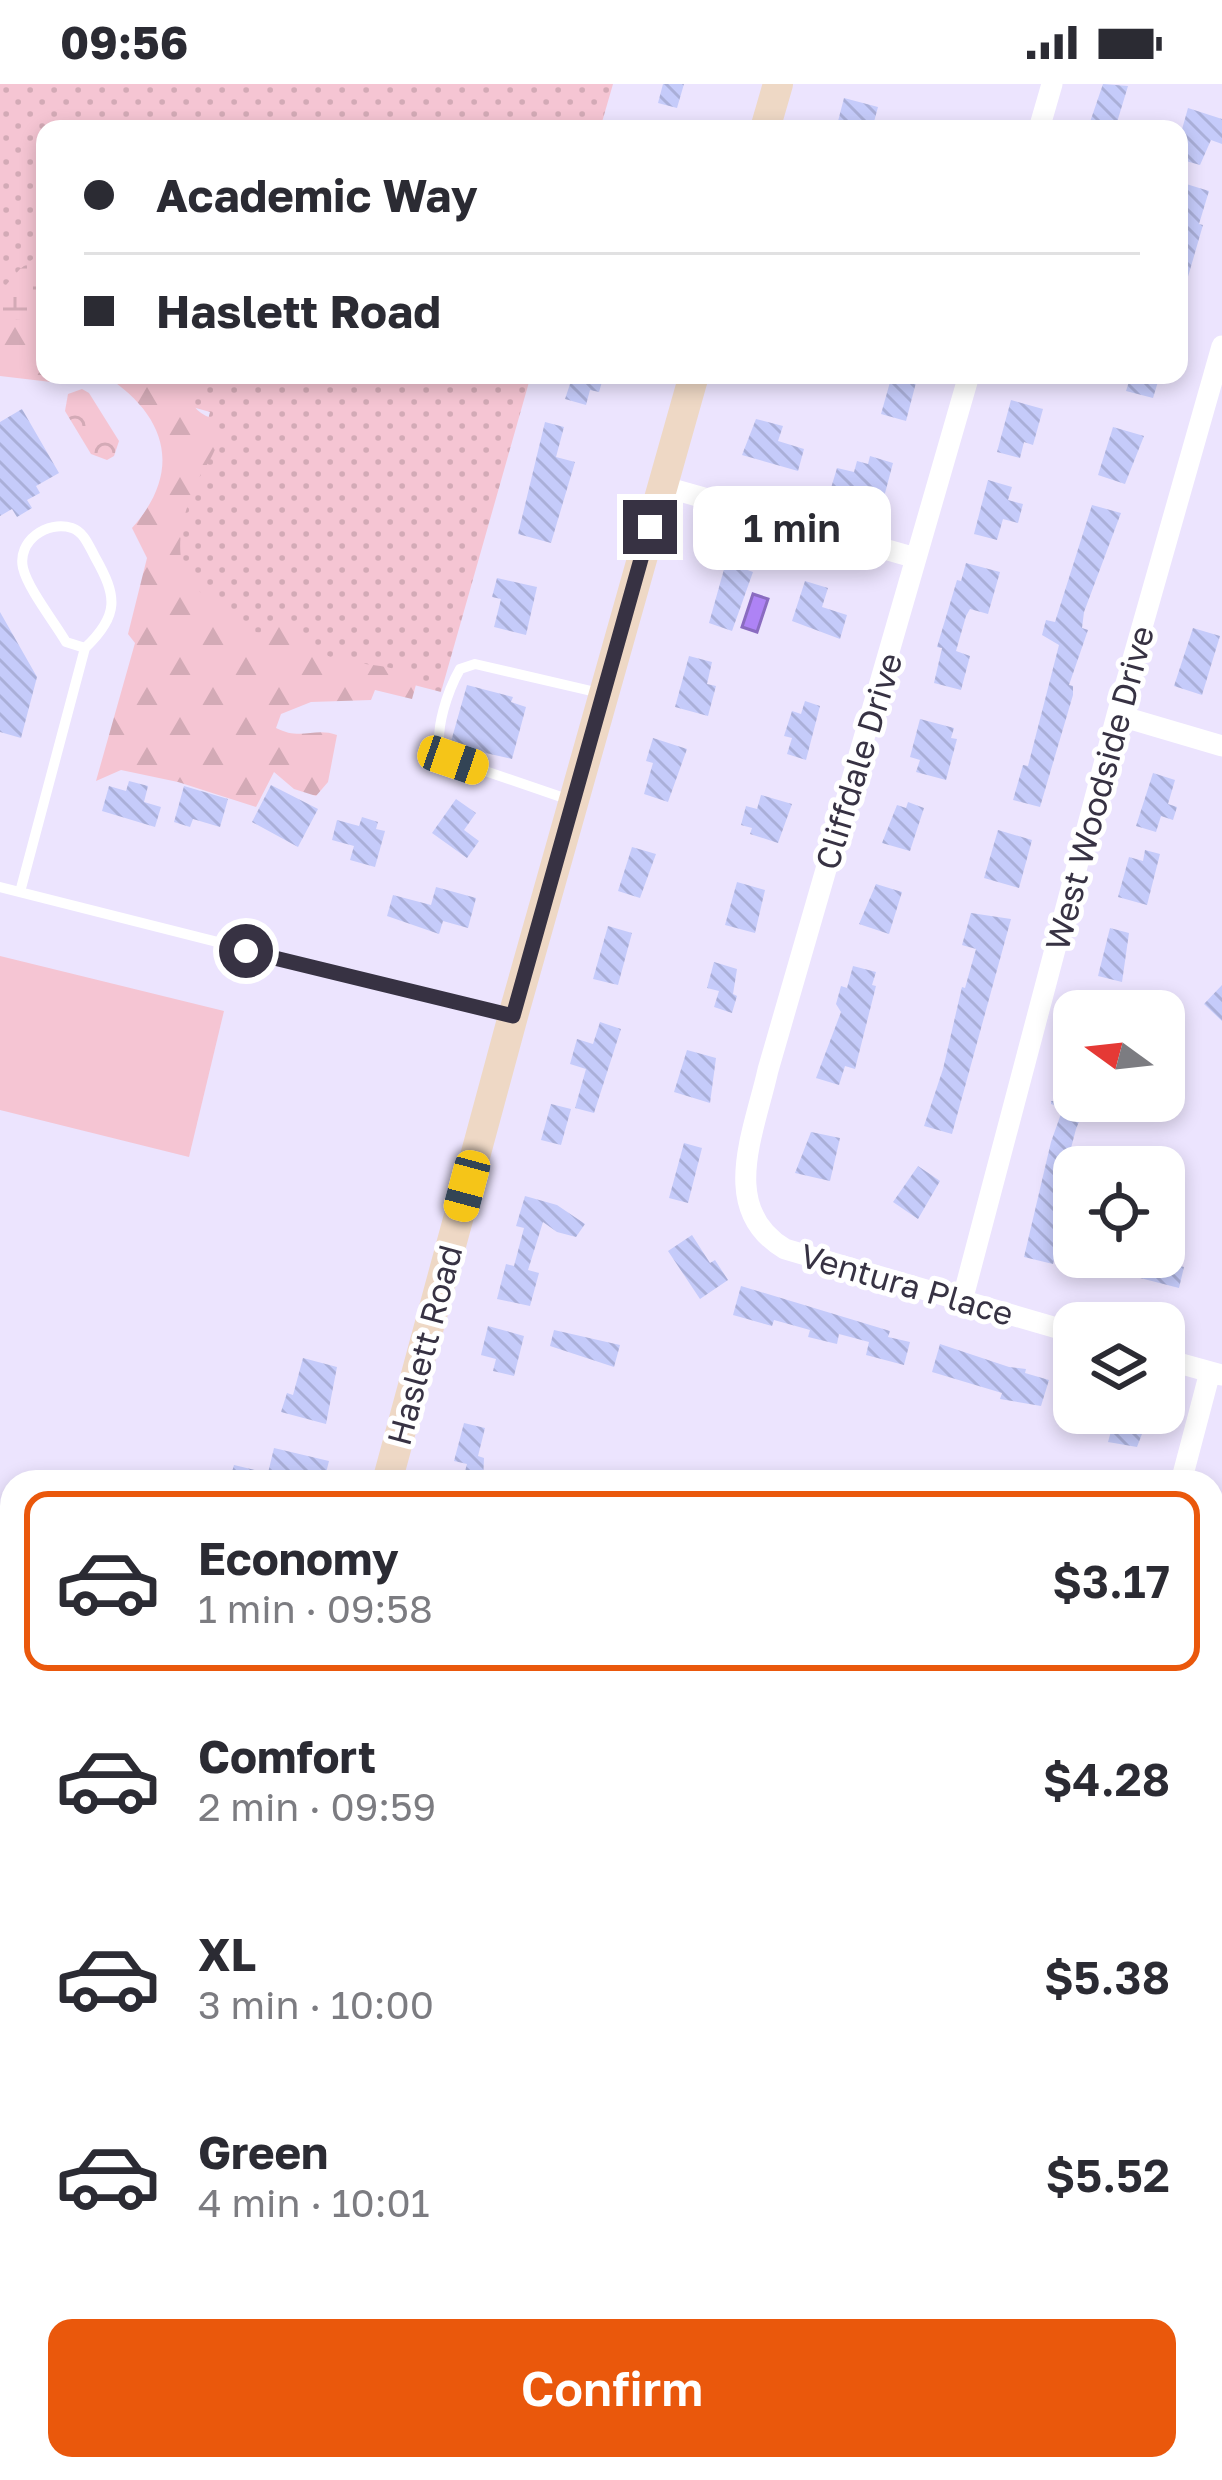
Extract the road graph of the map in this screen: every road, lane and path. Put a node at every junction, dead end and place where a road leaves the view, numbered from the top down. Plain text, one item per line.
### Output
1 (778, 84) edge
2 (1052, 84) edge
3 (768, 120) edge
4 (1042, 120) edge
5 (1222, 346) edge
6 (691, 384) edge
7 (966, 384) edge
8 (662, 486) junction
9 (916, 558) junction
10 (85, 648) junction
11 (604, 694) junction
12 (1117, 715) junction
13 (1222, 746) edge
14 (574, 801) junction
15 (0, 887) edge
16 (20, 892) junction
17 (513, 1016) junction
18 (751, 1147) joint
19 (962, 1301) junction
20 (1053, 1327) edge
21 (1185, 1365) edge
22 (1216, 1374) edge
23 (390, 1470) edge
24 (1185, 1470) edge

1 - 3 street
2 - 4 street
5 - 12 street, West Woodside Drive
6 - 8 street, Haslett Road
7 - 9 street, Cliffdale Drive
8 - 9 street
8 - 11 street, Haslett Road
9 - 18 street, Cliffdale Drive
10 - 10 lane
10 - 16 lane
11 - 14 street, Haslett Road
11 - 14 lane
12 - 13 street
12 - 19 street, West Woodside Drive
14 - 17 street, Haslett Road
15 - 16 lane
16 - 17 lane
17 - 23 street, Haslett Road
18 - 19 street, Ventura Place
19 - 20 street, Ventura Place
21 - 22 street
22 - 24 street

